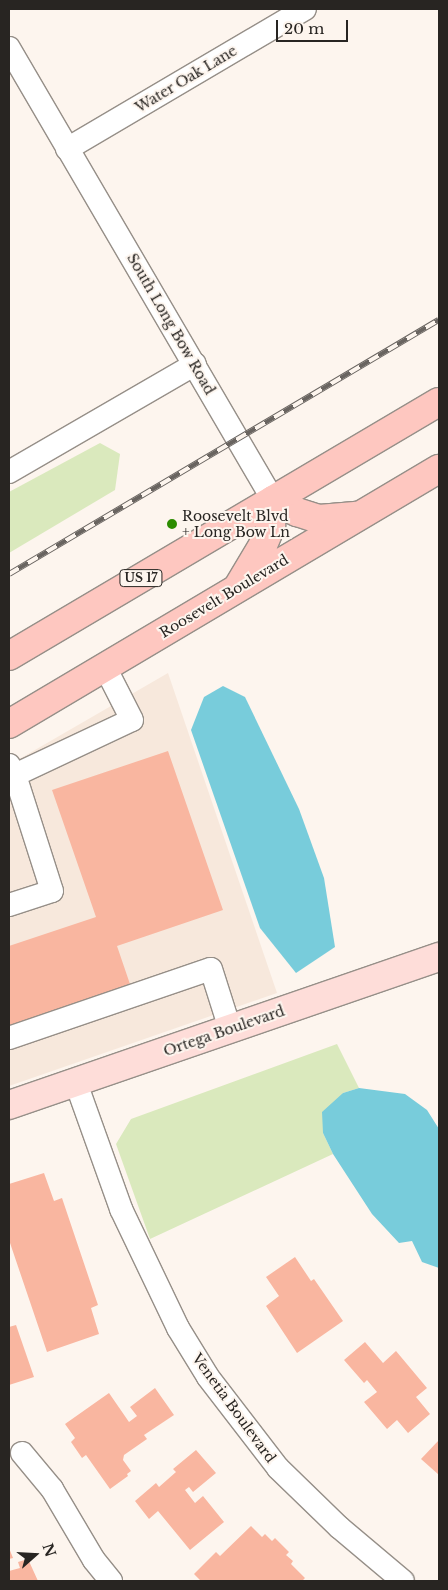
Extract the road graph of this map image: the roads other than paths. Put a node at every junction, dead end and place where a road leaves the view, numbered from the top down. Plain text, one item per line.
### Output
1 (305, 9) edge
2 (9, 48) edge
3 (68, 150) junction
4 (195, 364) junction
5 (439, 402) edge
6 (439, 469) edge
7 (9, 472) edge
8 (274, 500) junction
9 (360, 515) junction
10 (237, 589) junction
11 (9, 656) edge
12 (105, 667) junction
13 (9, 724) edge
14 (12, 770) edge
15 (9, 905) edge
16 (439, 958) edge
17 (230, 1029) junction
18 (9, 1038) edge
19 (76, 1082) junction
20 (9, 1106) edge
21 (22, 1454) dead end
22 (111, 1581) edge
23 (403, 1581) edge

1 - 3 street, Water Oak Lane
2 - 3 street, South Long Bow Road
3 - 4 street, South Long Bow Road
4 - 7 street
4 - 8 street, South Long Bow Road
5 - 8 highway, US 17
6 - 9 highway, Roosevelt Boulevard
8 - 9 highway
8 - 10 highway
8 - 11 highway, US 17
9 - 10 highway, Roosevelt Boulevard
10 - 12 highway, Roosevelt Boulevard
12 - 13 highway, Roosevelt Boulevard
12 - 14 street
14 - 15 street
16 - 17 main road, Ortega Boulevard
17 - 18 street
17 - 19 main road, Ortega Boulevard
19 - 20 main road, Ortega Boulevard
19 - 23 street, Venetia Boulevard
21 - 22 street

